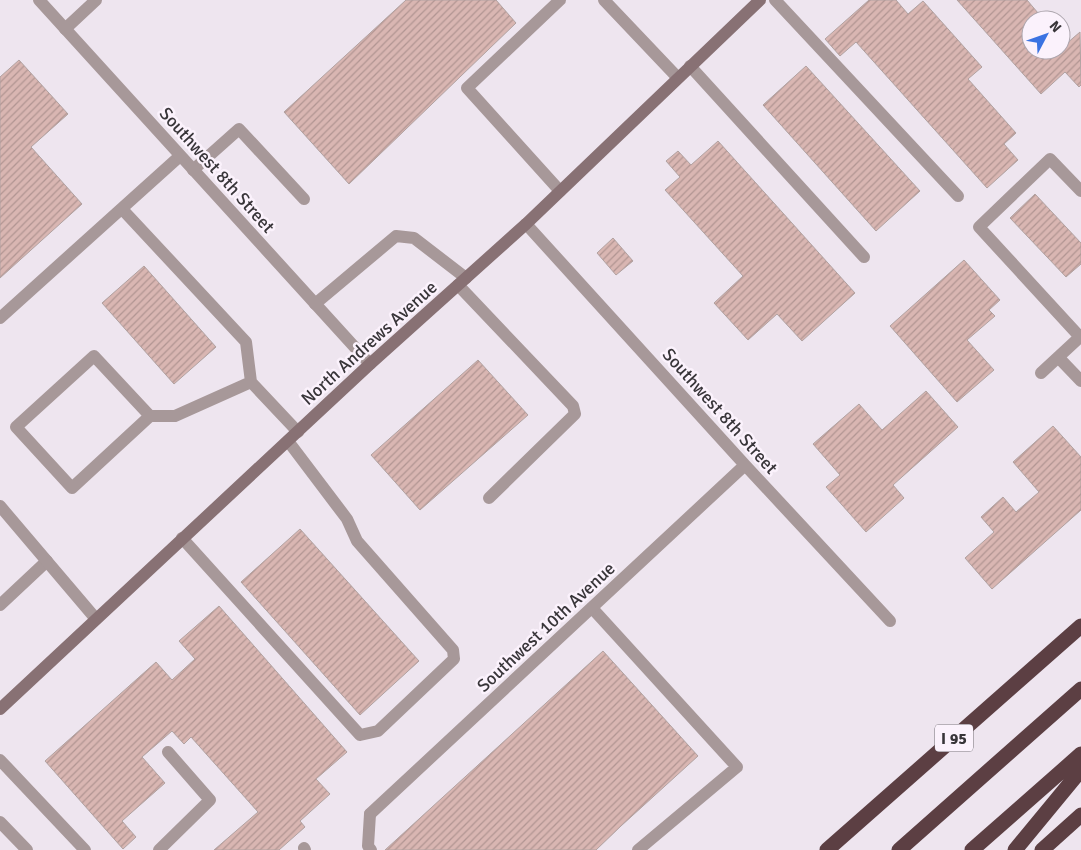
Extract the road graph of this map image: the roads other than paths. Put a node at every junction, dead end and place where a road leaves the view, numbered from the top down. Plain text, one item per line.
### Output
1 (38, 0) edge
2 (96, 0) edge
3 (560, 0) edge
4 (604, 0) edge
5 (760, 0) edge
6 (775, 0) edge
7 (65, 29) junction
8 (690, 66) junction
9 (678, 78) junction
10 (180, 156) junction
11 (193, 170) junction
12 (560, 191) junction
13 (1081, 191) edge
14 (958, 196) dead end
15 (304, 199) dead end
16 (122, 209) junction
17 (526, 224) junction
18 (864, 257) dead end
19 (462, 282) junction
20 (315, 304) junction
21 (0, 318) edge
22 (1081, 336) edge
23 (1058, 357) junction
24 (370, 364) junction
25 (1041, 373) dead end
26 (1081, 381) edge
27 (251, 382) junction
28 (150, 416) junction
29 (298, 432) junction
30 (288, 440) junction
31 (745, 465) junction
32 (489, 498) dead end
33 (0, 506) edge
34 (182, 538) junction
35 (47, 562) junction
36 (0, 605) edge
37 (592, 608) junction
38 (96, 619) junction
39 (890, 621) dead end
40 (1081, 626) edge
41 (1081, 689) edge
42 (0, 709) edge
43 (168, 752) dead end
44 (1081, 754) edge
45 (0, 760) edge
46 (1081, 770) edge
47 (1081, 815) edge
48 (0, 822) edge
49 (78, 848) edge
50 (27, 850) edge
51 (159, 850) edge
52 (372, 850) edge
53 (638, 850) edge
54 (827, 850) edge
55 (899, 850) edge
56 (972, 850) edge
57 (1015, 850) edge
58 (1042, 850) edge

1 - 7 street, Southwest 8th Street
2 - 7 street
3 - 12 street
4 - 9 street
5 - 8 main road, North Andrews Avenue
6 - 14 street
7 - 10 street, Southwest 8th Street
8 - 9 main road, North Andrews Avenue
8 - 18 street
9 - 12 main road, North Andrews Avenue
10 - 11 street, Southwest 8th Street
10 - 16 street
11 - 15 street
11 - 20 street, Southwest 8th Street
12 - 17 main road, North Andrews Avenue
13 - 22 street
16 - 21 street
16 - 27 street
17 - 19 main road, North Andrews Avenue
17 - 31 street, Southwest 8th Street
19 - 20 street
19 - 24 main road, North Andrews Avenue
19 - 32 street
20 - 24 street, Southwest 8th Street
22 - 23 street
23 - 25 street
23 - 26 street
24 - 29 main road, North Andrews Avenue
27 - 28 street
27 - 29 street
28 - 28 street
29 - 30 main road, North Andrews Avenue
30 - 34 main road, North Andrews Avenue
30 - 34 street
31 - 37 street, Southwest 10th Avenue
31 - 39 street, Southwest 8th Street
33 - 35 street
34 - 38 main road, North Andrews Avenue
35 - 36 street
35 - 38 street
37 - 52 street, Southwest 10th Avenue
37 - 53 street
38 - 42 main road, North Andrews Avenue
40 - 54 highway, I 95
41 - 55 highway
43 - 51 street
44 - 56 highway
45 - 49 street
46 - 57 highway
47 - 58 highway
48 - 50 street

